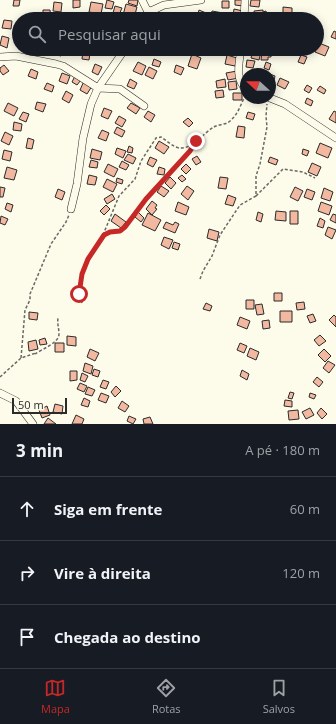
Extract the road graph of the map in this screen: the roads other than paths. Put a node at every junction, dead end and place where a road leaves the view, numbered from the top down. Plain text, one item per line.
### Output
1 (142, 0) edge
2 (158, 0) edge
3 (201, 0) edge
4 (245, 0) edge
5 (150, 11) junction
6 (244, 12) edge
7 (120, 56) edge
8 (240, 56) edge
9 (0, 57) edge
10 (240, 79) edge
11 (98, 88) junction
12 (276, 101) edge
13 (144, 106) dead end
14 (336, 138) edge
15 (71, 210) road end
16 (0, 392) edge
17 (33, 424) edge

1 - 5 street
2 - 5 street
3 - 5 street
4 - 6 street
7 - 11 street
8 - 10 street
9 - 11 street
11 - 13 street
11 - 15 street
12 - 14 street
16 - 17 street

